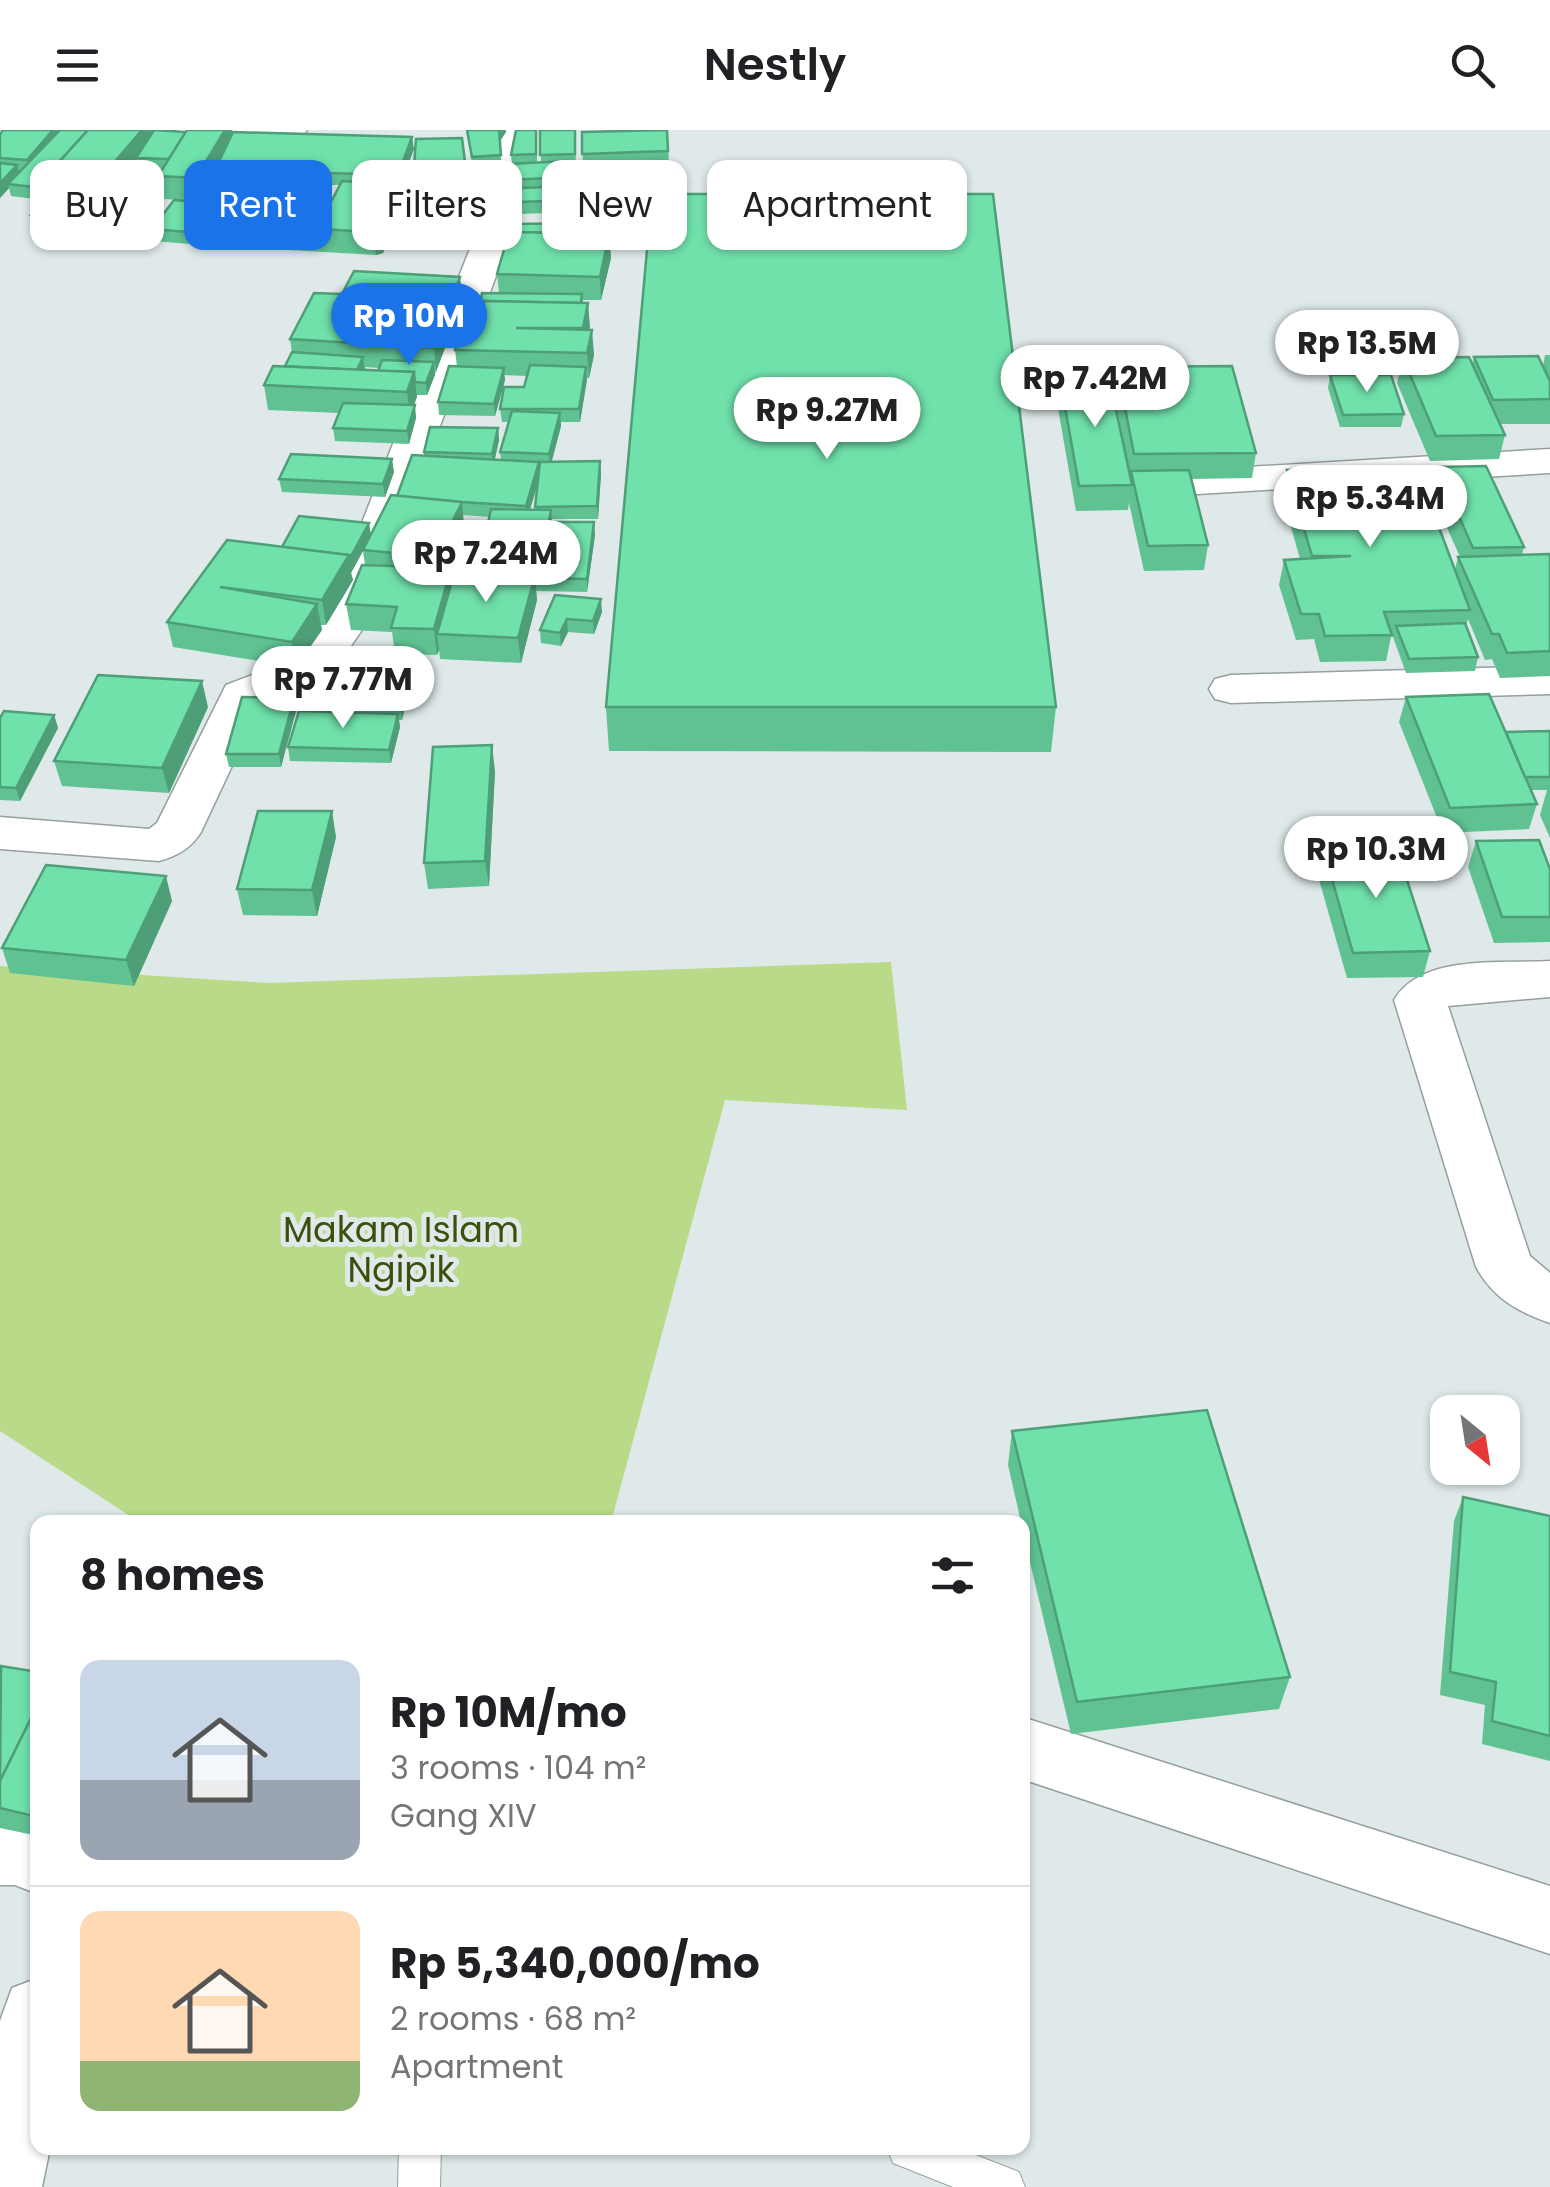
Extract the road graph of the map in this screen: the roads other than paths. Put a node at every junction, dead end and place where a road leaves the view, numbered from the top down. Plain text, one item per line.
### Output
1 (176, 130) edge
2 (290, 130) edge
3 (515, 130) edge
4 (1550, 462) edge
5 (1165, 484) edge
6 (1550, 680) edge
7 (1230, 689) dead end
8 (0, 833) edge
9 (1550, 979) edge
10 (1550, 1300) edge
11 (1030, 1751) edge
12 (0, 1852) edge
13 (30, 1858) edge
14 (1550, 1920) edge
15 (30, 2055) edge
16 (420, 2155) edge
17 (925, 2155) edge
18 (4, 2187) edge
19 (419, 2187) edge
20 (1004, 2187) edge

1 - 2 street
3 - 8 street
4 - 5 street
6 - 7 street
9 - 10 street
11 - 14 street
12 - 13 street
15 - 18 street
16 - 19 lane
17 - 20 lane

